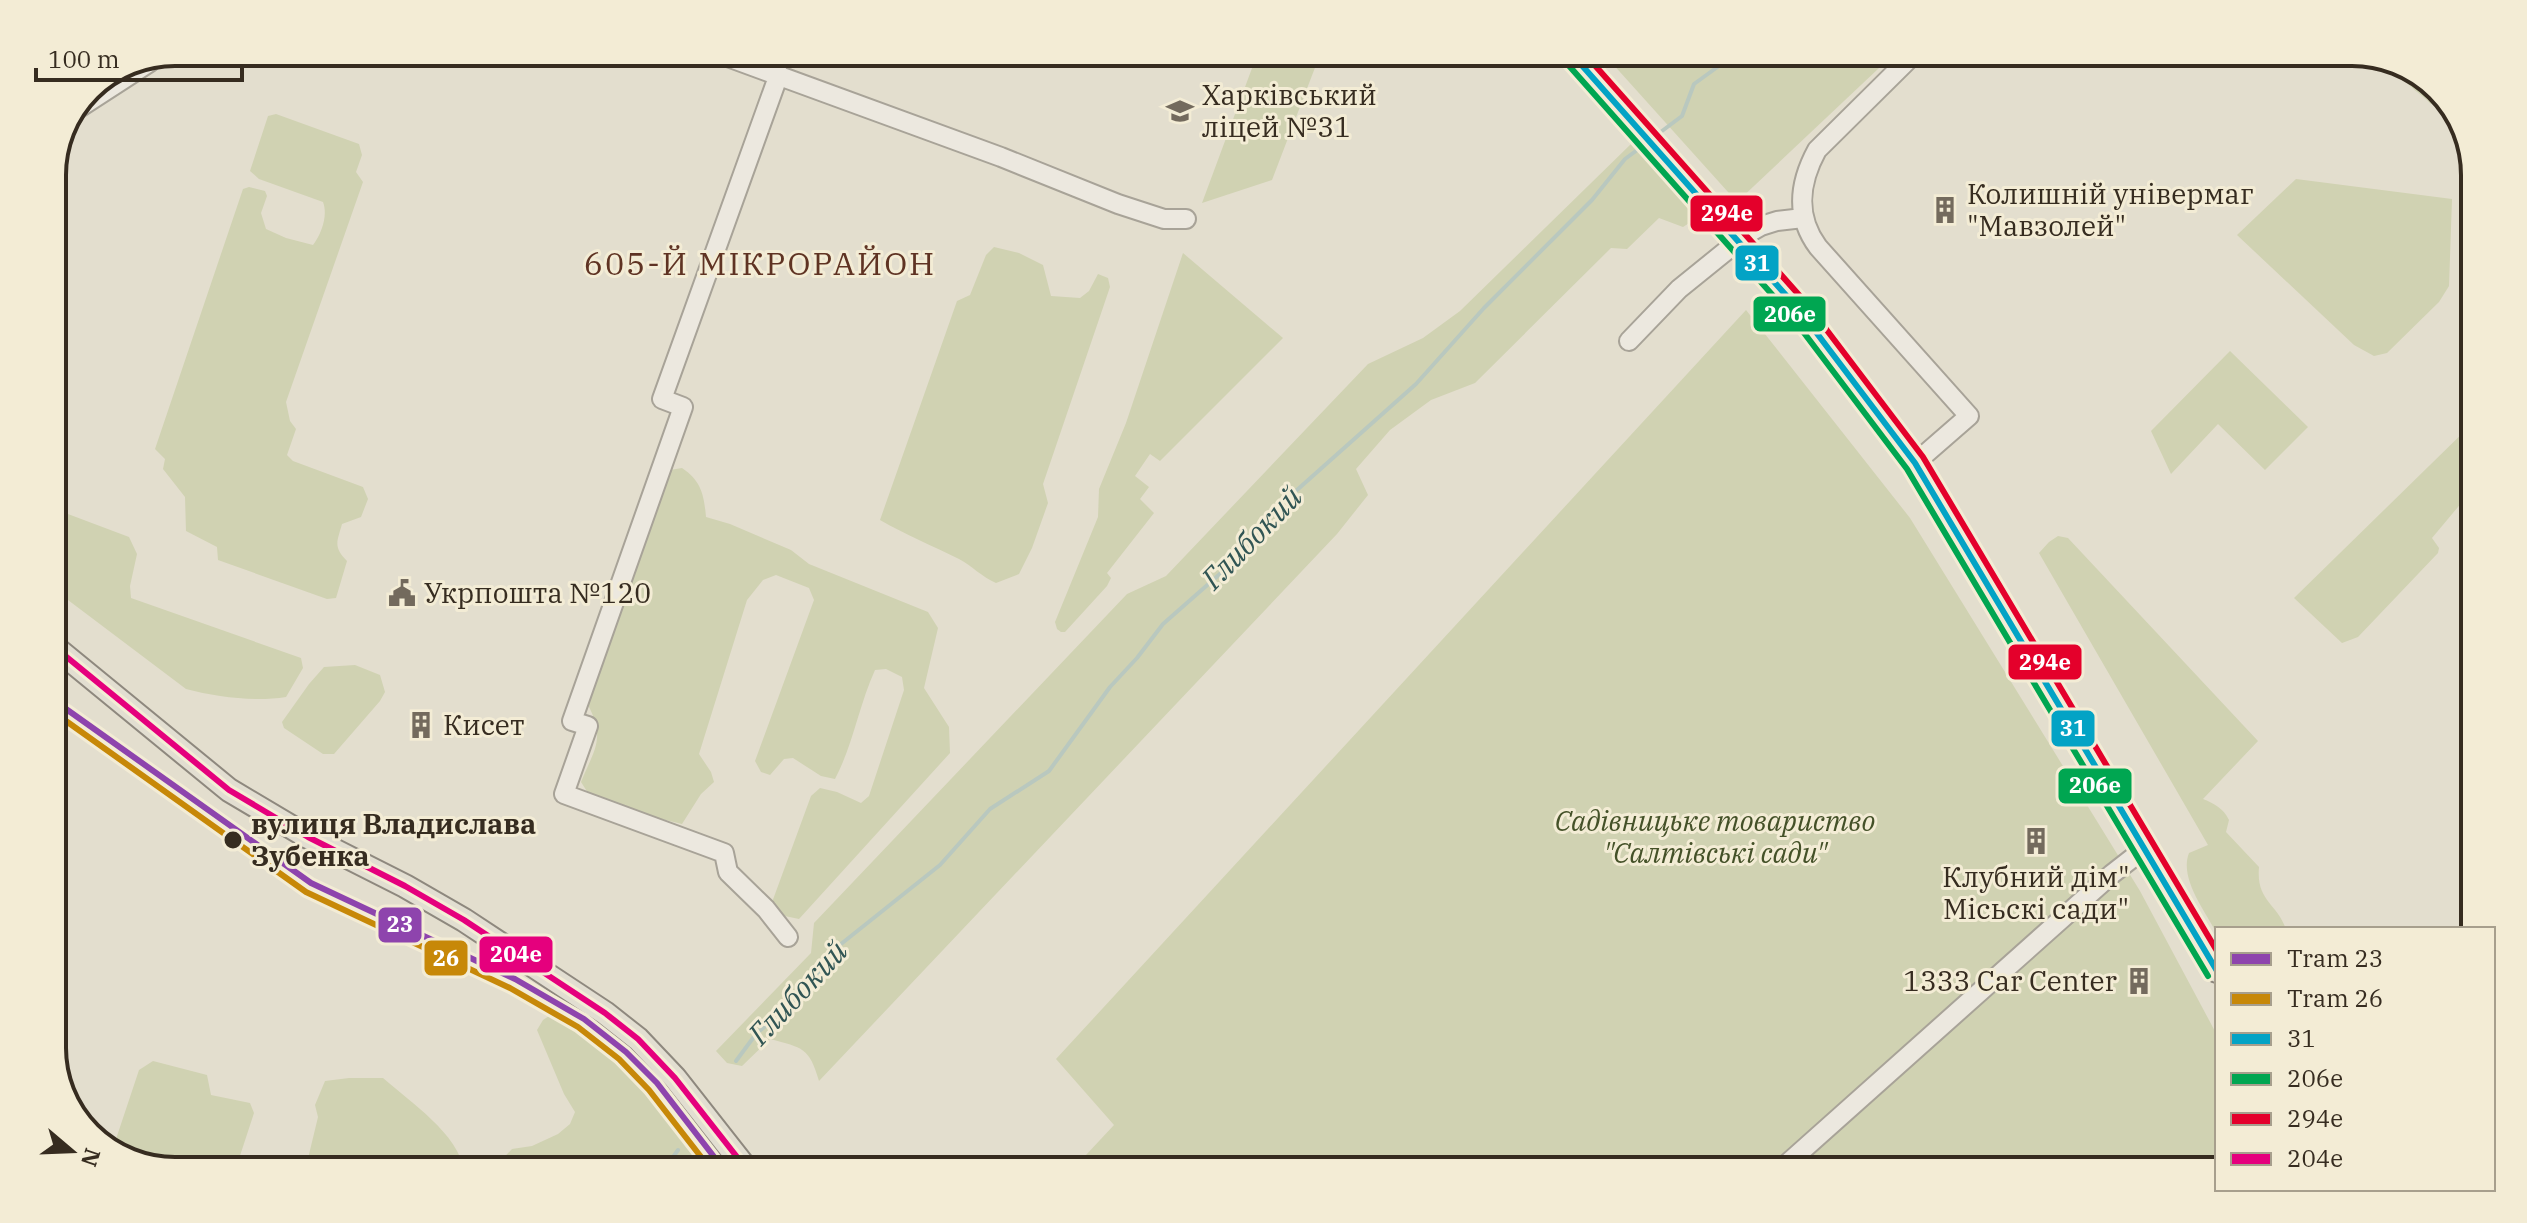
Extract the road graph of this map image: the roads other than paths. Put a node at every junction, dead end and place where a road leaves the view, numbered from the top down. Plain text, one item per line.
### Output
1 (755, 66) edge
2 (1583, 66) edge
3 (1902, 66) edge
4 (779, 74) junction
5 (1803, 218) junction
6 (1186, 219) dead end
7 (1629, 341) dead end
8 (1915, 463) junction
9 (66, 656) edge
10 (2144, 849) junction
11 (788, 937) dead end
12 (2215, 968) edge
13 (737, 1157) edge
14 (1795, 1157) edge

1 - 4 street
2 - 8 main road, bridge
3 - 5 street
4 - 6 street
4 - 11 street
5 - 7 street
5 - 8 street
8 - 10 main road
9 - 13 main road
10 - 12 main road
10 - 14 street

